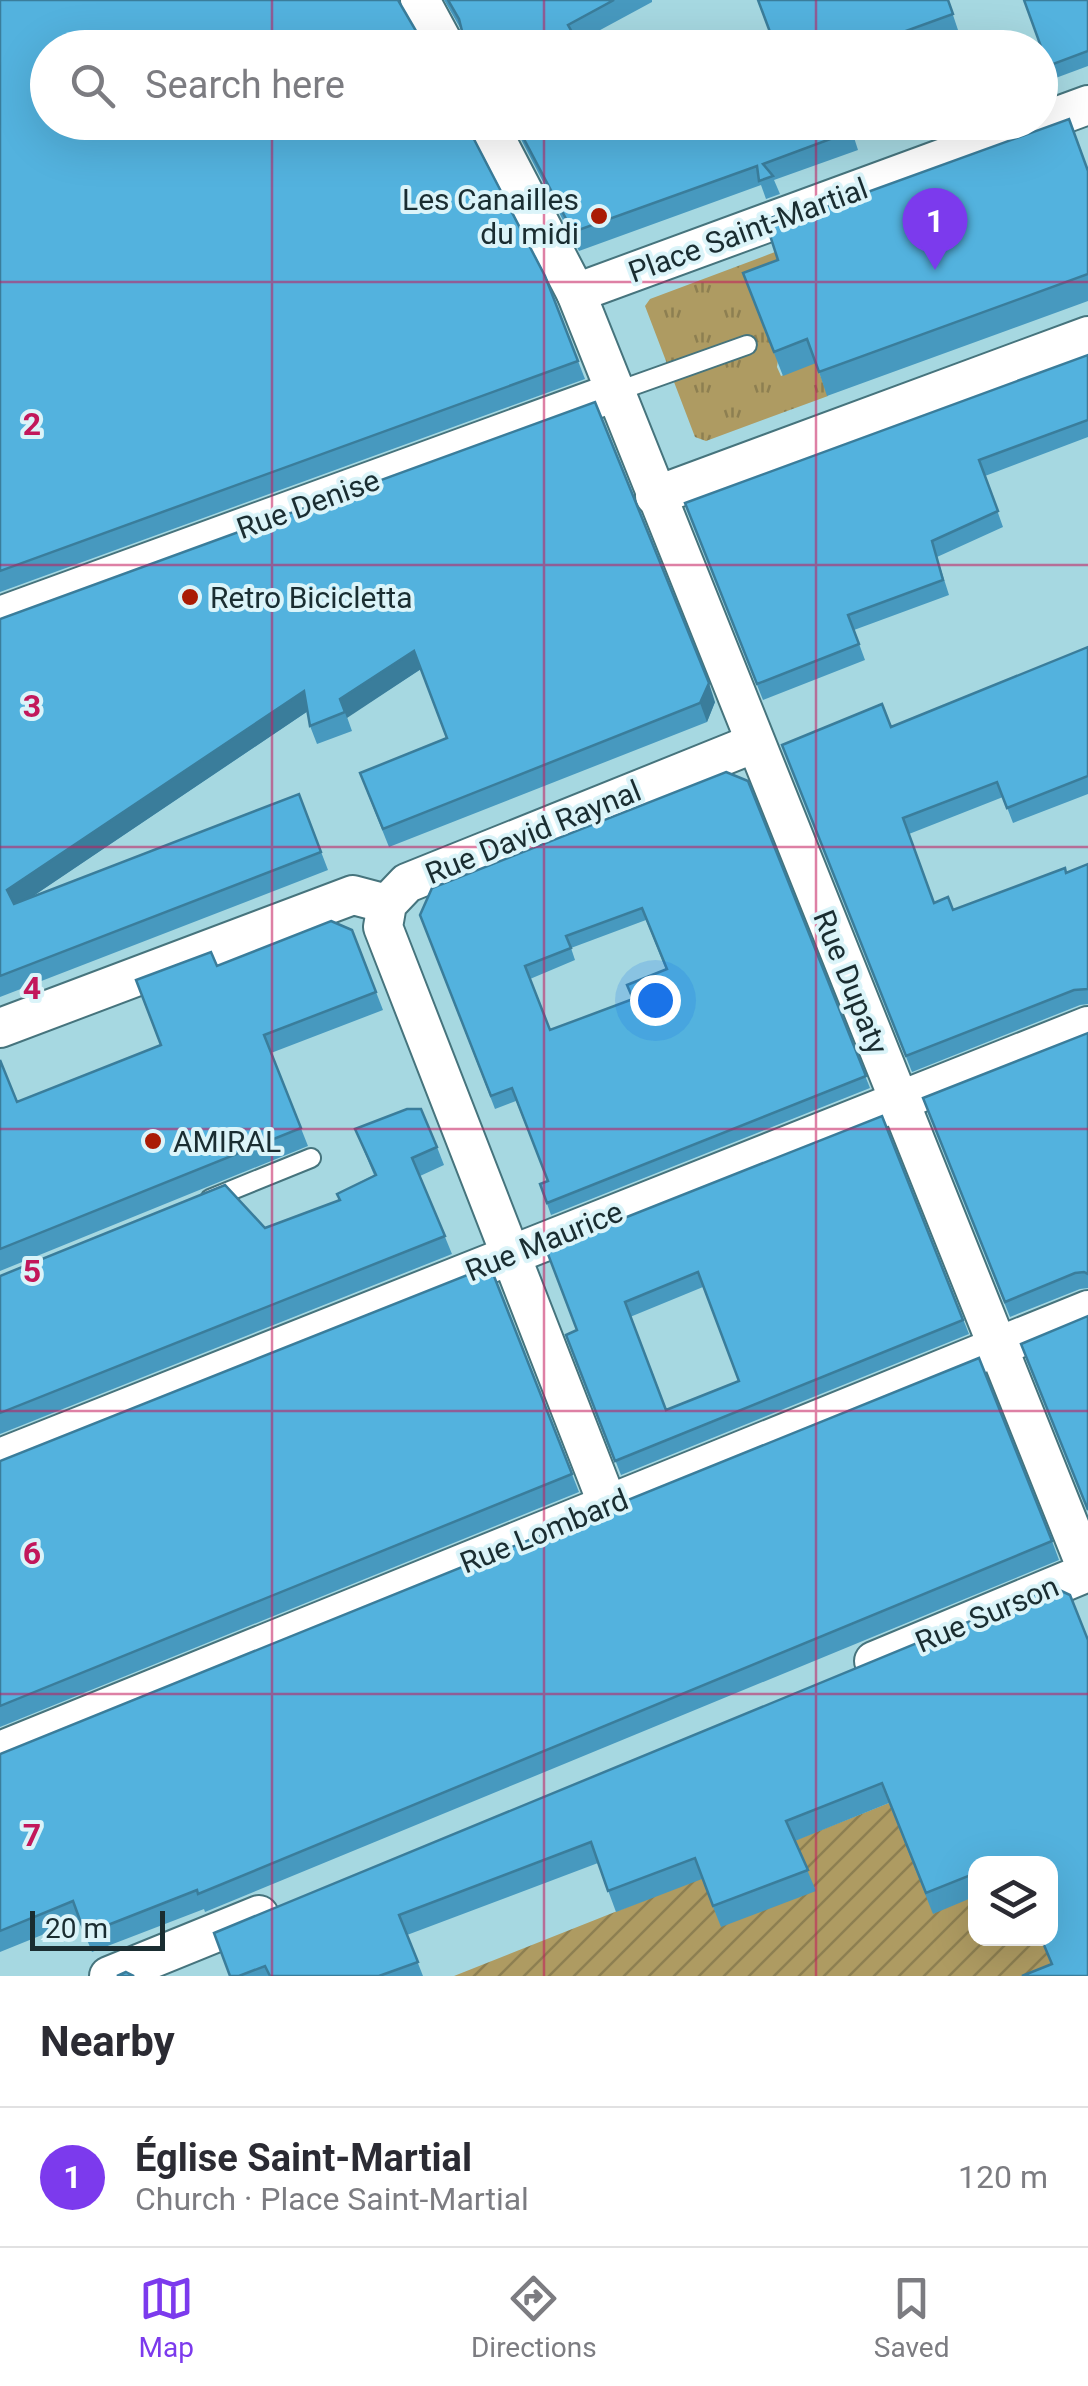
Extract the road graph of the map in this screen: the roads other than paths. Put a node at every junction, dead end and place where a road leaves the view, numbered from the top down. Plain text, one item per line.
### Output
1 (420, 0) edge
2 (436, 30) edge
3 (1088, 106) edge
4 (1058, 117) edge
5 (496, 140) edge
6 (995, 140) edge
7 (576, 293) junction
8 (1088, 336) edge
9 (747, 345) dead end
10 (615, 392) junction
11 (655, 496) junction
12 (0, 616) edge
13 (755, 744) junction
14 (387, 904) junction
15 (1088, 1026) edge
16 (0, 1028) edge
17 (899, 1101) junction
18 (311, 1158) dead end
19 (202, 1202) edge
20 (510, 1254) junction
21 (1088, 1310) edge
22 (998, 1347) junction
23 (0, 1458) edge
24 (608, 1505) junction
25 (1088, 1572) edge
26 (838, 1676) edge
27 (0, 1751) edge
28 (298, 1899) edge
29 (108, 1976) edge

1 - 2 street
3 - 4 street, Place Saint-Martial
5 - 7 street, Rue Dupaty
6 - 7 street, Place Saint-Martial
7 - 10 street, Rue Dupaty
8 - 11 street
9 - 10 lane
10 - 11 street, Rue Dupaty
10 - 12 street, Rue Denise
11 - 13 street, Rue Dupaty
13 - 14 street, Rue David Raynal
13 - 17 street, Rue Dupaty
14 - 16 street
14 - 20 street
15 - 17 street, Rue Maurice
17 - 20 street, Rue Maurice
17 - 22 street, Rue Dupaty
18 - 19 lane
20 - 23 street, Rue Maurice
20 - 24 street
21 - 22 street, Rue Lombard
22 - 24 street, Rue Lombard
22 - 25 street, Rue Dupaty
24 - 27 street, Rue Lombard
25 - 26 street, Rue Surson
28 - 29 street

